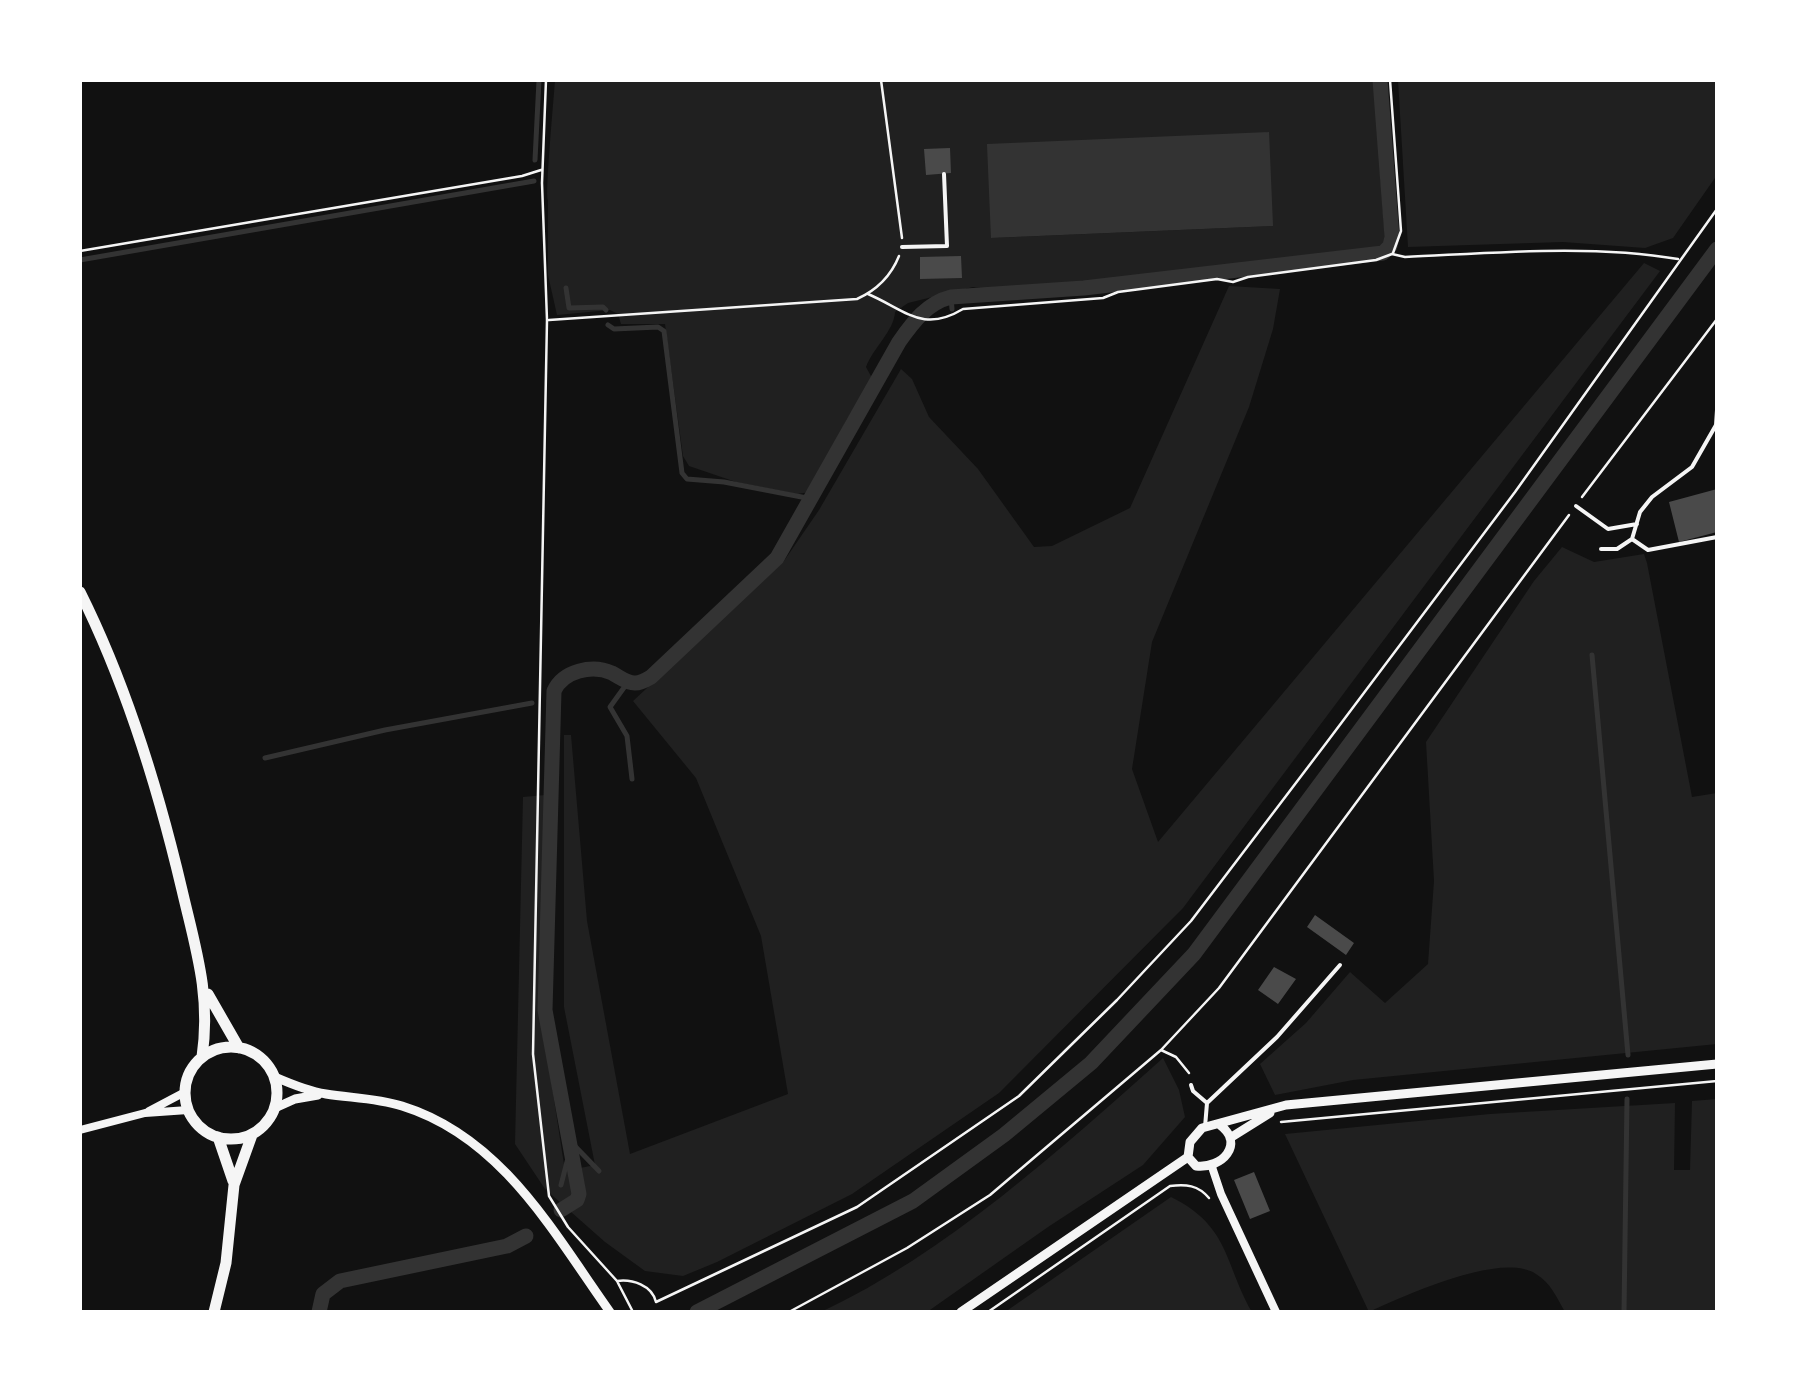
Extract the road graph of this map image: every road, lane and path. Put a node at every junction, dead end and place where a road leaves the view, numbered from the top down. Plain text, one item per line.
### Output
1 (546, 80) edge
2 (881, 80) edge
3 (1390, 80) edge
4 (542, 169) junction
5 (944, 174) dead end
6 (1717, 209) edge
7 (902, 248) junction
8 (80, 251) edge
9 (1392, 254) junction
10 (1680, 260) junction
11 (868, 294) junction
12 (1717, 318) edge
13 (547, 320) junction
14 (1717, 410) edge
15 (1576, 506) junction
16 (1637, 524) junction
17 (1717, 537) edge
18 (1632, 539) junction
19 (1601, 549) dead end
20 (80, 592) edge
21 (1340, 965) dead end
22 (206, 990) junction
23 (239, 1048) junction
24 (1161, 1050) junction
25 (202, 1057) junction
26 (1717, 1064) edge
27 (275, 1077) junction
28 (1717, 1081) edge
29 (1192, 1088) joint
30 (185, 1092) junction
31 (326, 1094) junction
32 (1207, 1103) junction
33 (1286, 1106) junction
34 (275, 1108) junction
35 (188, 1110) junction
36 (145, 1113) junction
37 (1220, 1125) junction
38 (1272, 1125) dead end
39 (1205, 1127) junction
40 (80, 1130) edge
41 (252, 1134) junction
42 (218, 1137) junction
43 (1230, 1138) junction
44 (1188, 1157) junction
45 (1212, 1166) junction
46 (234, 1185) junction
47 (1221, 1194) junction
48 (617, 1281) junction
49 (214, 1312) edge
50 (610, 1312) edge
51 (633, 1312) edge
52 (789, 1312) edge
53 (961, 1312) edge
54 (988, 1312) edge
55 (1276, 1312) edge

1 - 4 path
2 - 7 path
3 - 9 path
4 - 8 path
4 - 13 path
5 - 7 lane
6 - 10 path
7 - 11 path
9 - 10 path
9 - 11 path
10 - 48 path
11 - 13 path
12 - 15 path
13 - 48 path
14 - 16 lane
15 - 16 lane
15 - 24 path
16 - 18 lane
17 - 18 lane
18 - 19 lane
20 - 22 main road
21 - 32 lane
22 - 23 main road
22 - 25 main road
23 - 25 main road
23 - 27 main road
24 - 29 path
24 - 52 path
25 - 30 main road
26 - 33 street
27 - 31 street
27 - 34 main road
28 - 38 path
29 - 32 lane
30 - 35 main road
30 - 36 street
31 - 34 street
31 - 50 street
32 - 39 lane
33 - 37 street
33 - 43 street
34 - 41 main road
35 - 36 street
35 - 42 main road
36 - 40 street
37 - 39 street
37 - 43 street
39 - 44 street
41 - 42 main road
41 - 46 main road
42 - 46 main road
43 - 45 street
44 - 45 street
44 - 53 street
45 - 47 street
46 - 49 main road
47 - 54 path
47 - 55 street
48 - 51 path

